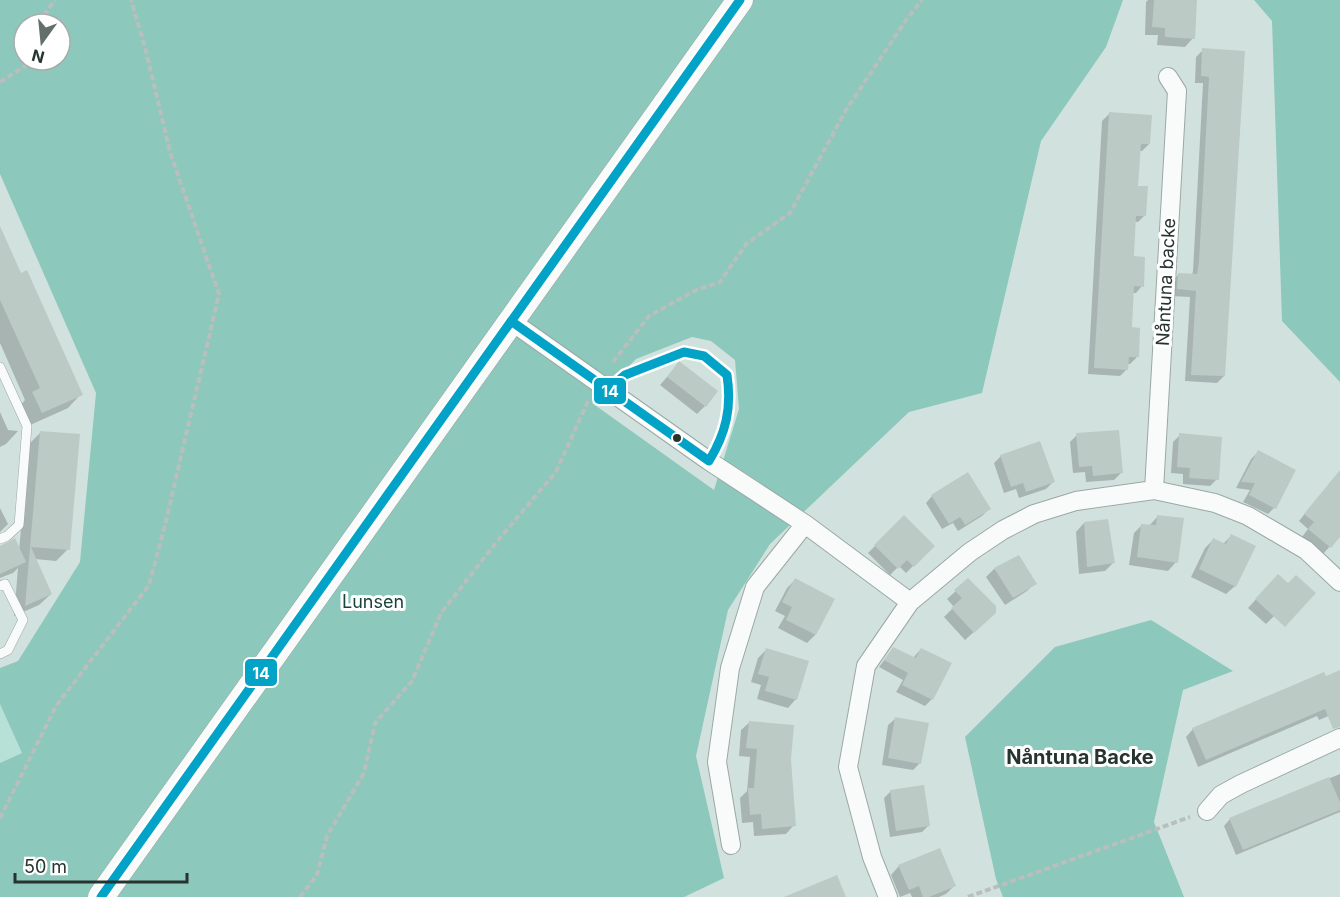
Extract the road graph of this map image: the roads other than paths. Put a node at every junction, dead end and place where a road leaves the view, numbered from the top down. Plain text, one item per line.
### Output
1 (740, 0) edge
2 (1168, 77) dead end
3 (511, 321) junction
4 (0, 367) edge
5 (603, 385) junction
6 (709, 461) junction
7 (1154, 490) junction
8 (805, 524) junction
9 (0, 539) edge
10 (1340, 582) edge
11 (0, 586) edge
12 (910, 602) junction
13 (0, 654) edge
14 (1340, 738) edge
15 (1207, 811) road end
16 (731, 845) dead end
17 (101, 897) edge
18 (888, 897) edge

1 - 3 main road
2 - 7 street, Nåntuna backe
3 - 5 street
3 - 17 main road
4 - 9 lane
5 - 6 street
5 - 6 lane
6 - 8 street
7 - 10 street
7 - 12 street
8 - 12 street
8 - 16 street
11 - 13 lane
12 - 18 street
14 - 15 street

